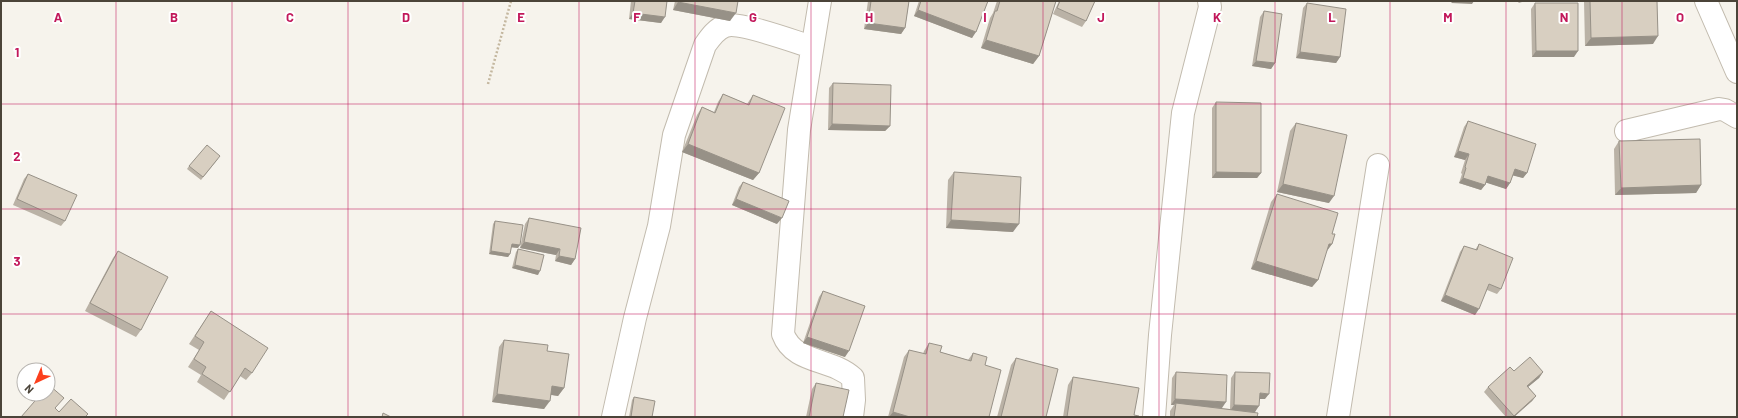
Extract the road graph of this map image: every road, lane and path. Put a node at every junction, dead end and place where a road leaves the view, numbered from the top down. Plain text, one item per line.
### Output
1 (511, 1) edge
2 (820, 1) edge
3 (1209, 1) edge
4 (1706, 1) edge
5 (812, 47) junction
6 (1737, 72) edge
7 (488, 84) dead end
8 (1735, 111) edge
9 (1626, 131) dead end
10 (1378, 165) dead end
11 (613, 417) edge
12 (852, 417) edge
13 (1154, 417) edge
14 (1338, 417) edge

1 - 7 path
2 - 5 street
3 - 13 street
4 - 6 street
5 - 11 street
5 - 12 street
8 - 9 street
10 - 14 street

